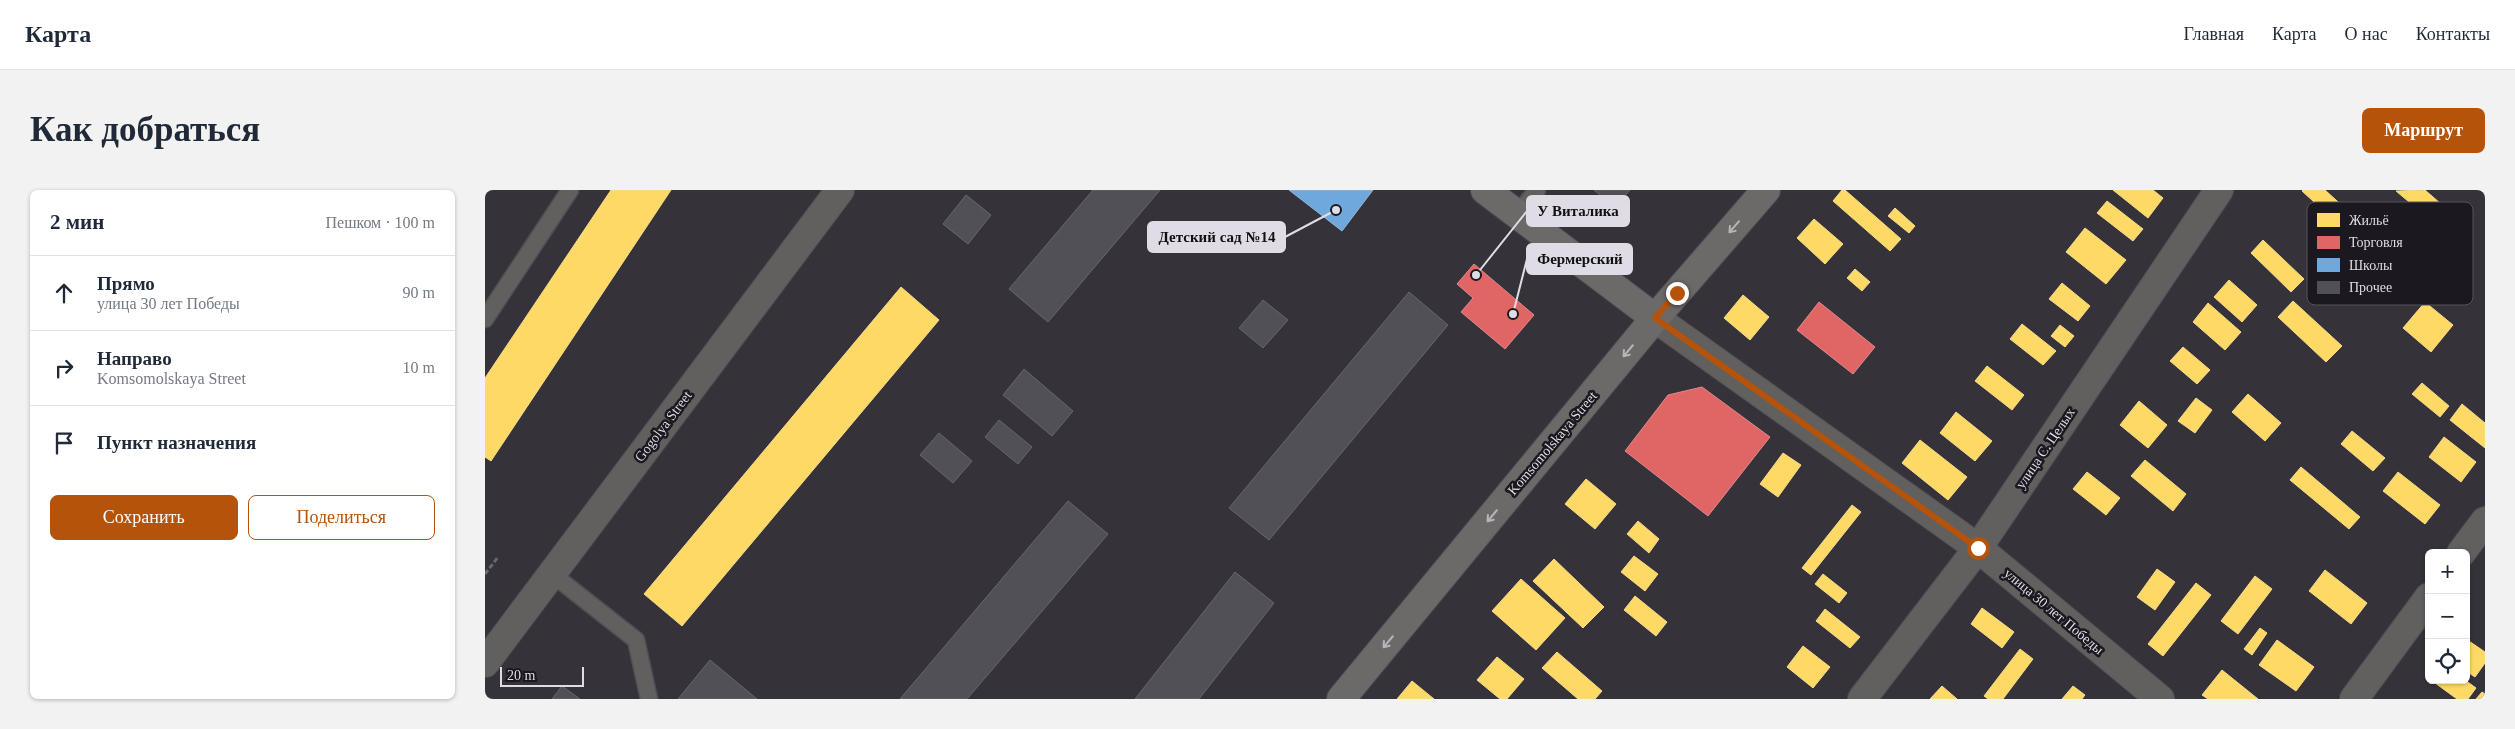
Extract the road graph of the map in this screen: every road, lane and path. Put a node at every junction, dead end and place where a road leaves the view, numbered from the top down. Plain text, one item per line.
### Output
1 (570, 190) edge
2 (840, 190) edge
3 (1485, 190) edge
4 (1537, 190) edge
5 (1766, 190) edge
6 (2219, 190) edge
7 (1517, 215) junction
8 (1655, 318) junction
9 (485, 319) edge
10 (2485, 521) edge
11 (1978, 548) junction
12 (2464, 549) edge
13 (497, 557) dead end
14 (485, 574) edge
15 (551, 574) junction
16 (2425, 602) edge
17 (485, 663) edge
18 (649, 699) edge
19 (1341, 699) edge
20 (1862, 699) edge
21 (2160, 699) edge
22 (2354, 699) edge

1 - 9 lane
2 - 15 street, Gogolya Street
3 - 7 main road, улица 30 лет Победы
4 - 7 lane
5 -> 8 main road, Komsomolskaya Street
6 - 11 street, улица С. Целых
7 - 8 main road, улица 30 лет Победы
8 - 11 street, улица 30 лет Победы
8 -> 19 main road, Komsomolskaya Street
10 - 12 street
11 - 20 street, улица С. Целых
11 - 21 street, улица 30 лет Победы
13 - 14 path
15 - 17 street, Gogolya Street
15 - 18 lane
16 - 22 street

